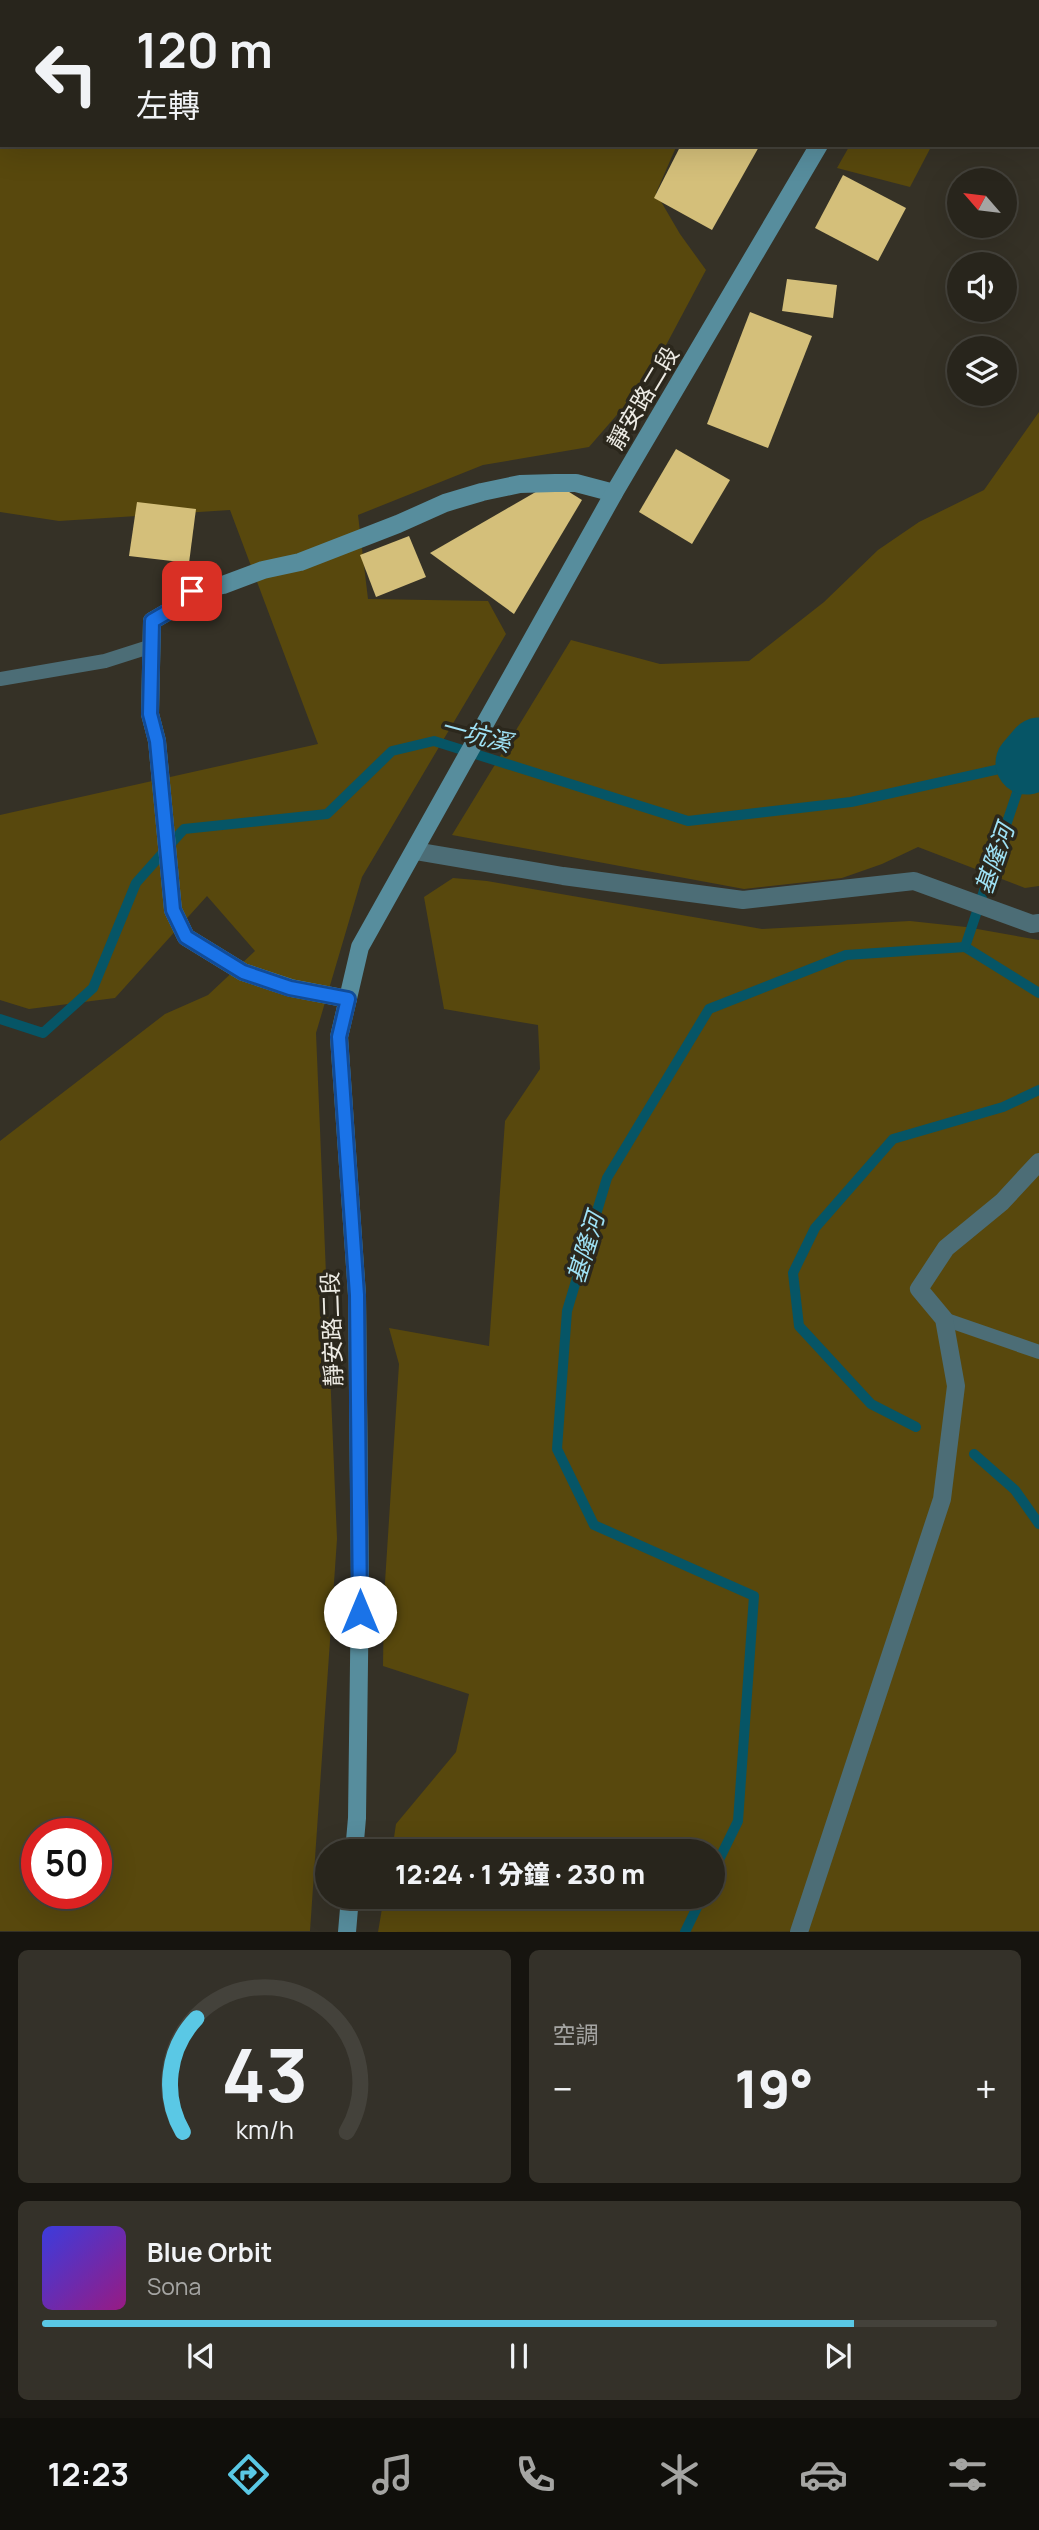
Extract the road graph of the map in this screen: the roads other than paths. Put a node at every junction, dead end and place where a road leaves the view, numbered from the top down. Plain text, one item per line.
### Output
1 (818, 147) edge
2 (614, 494) junction
3 (152, 646) junction
4 (0, 679) edge
5 (415, 851) junction
6 (1036, 923) edge
7 (348, 999) junction
8 (1039, 1162) edge
9 (944, 1319) junction
10 (1039, 1352) edge
11 (355, 1839) edge
12 (349, 1909) edge
13 (347, 1931) edge
14 (799, 1931) edge

1 - 2 main road, 靜安路二段
2 - 3 main road
2 - 5 main road, 靜安路二段
3 - 4 lane
3 - 7 main road
5 - 6 street
5 - 7 main road, 靜安路二段
7 - 11 main road, 靜安路二段
8 - 9 street
9 - 10 lane
9 - 14 street
12 - 13 main road

